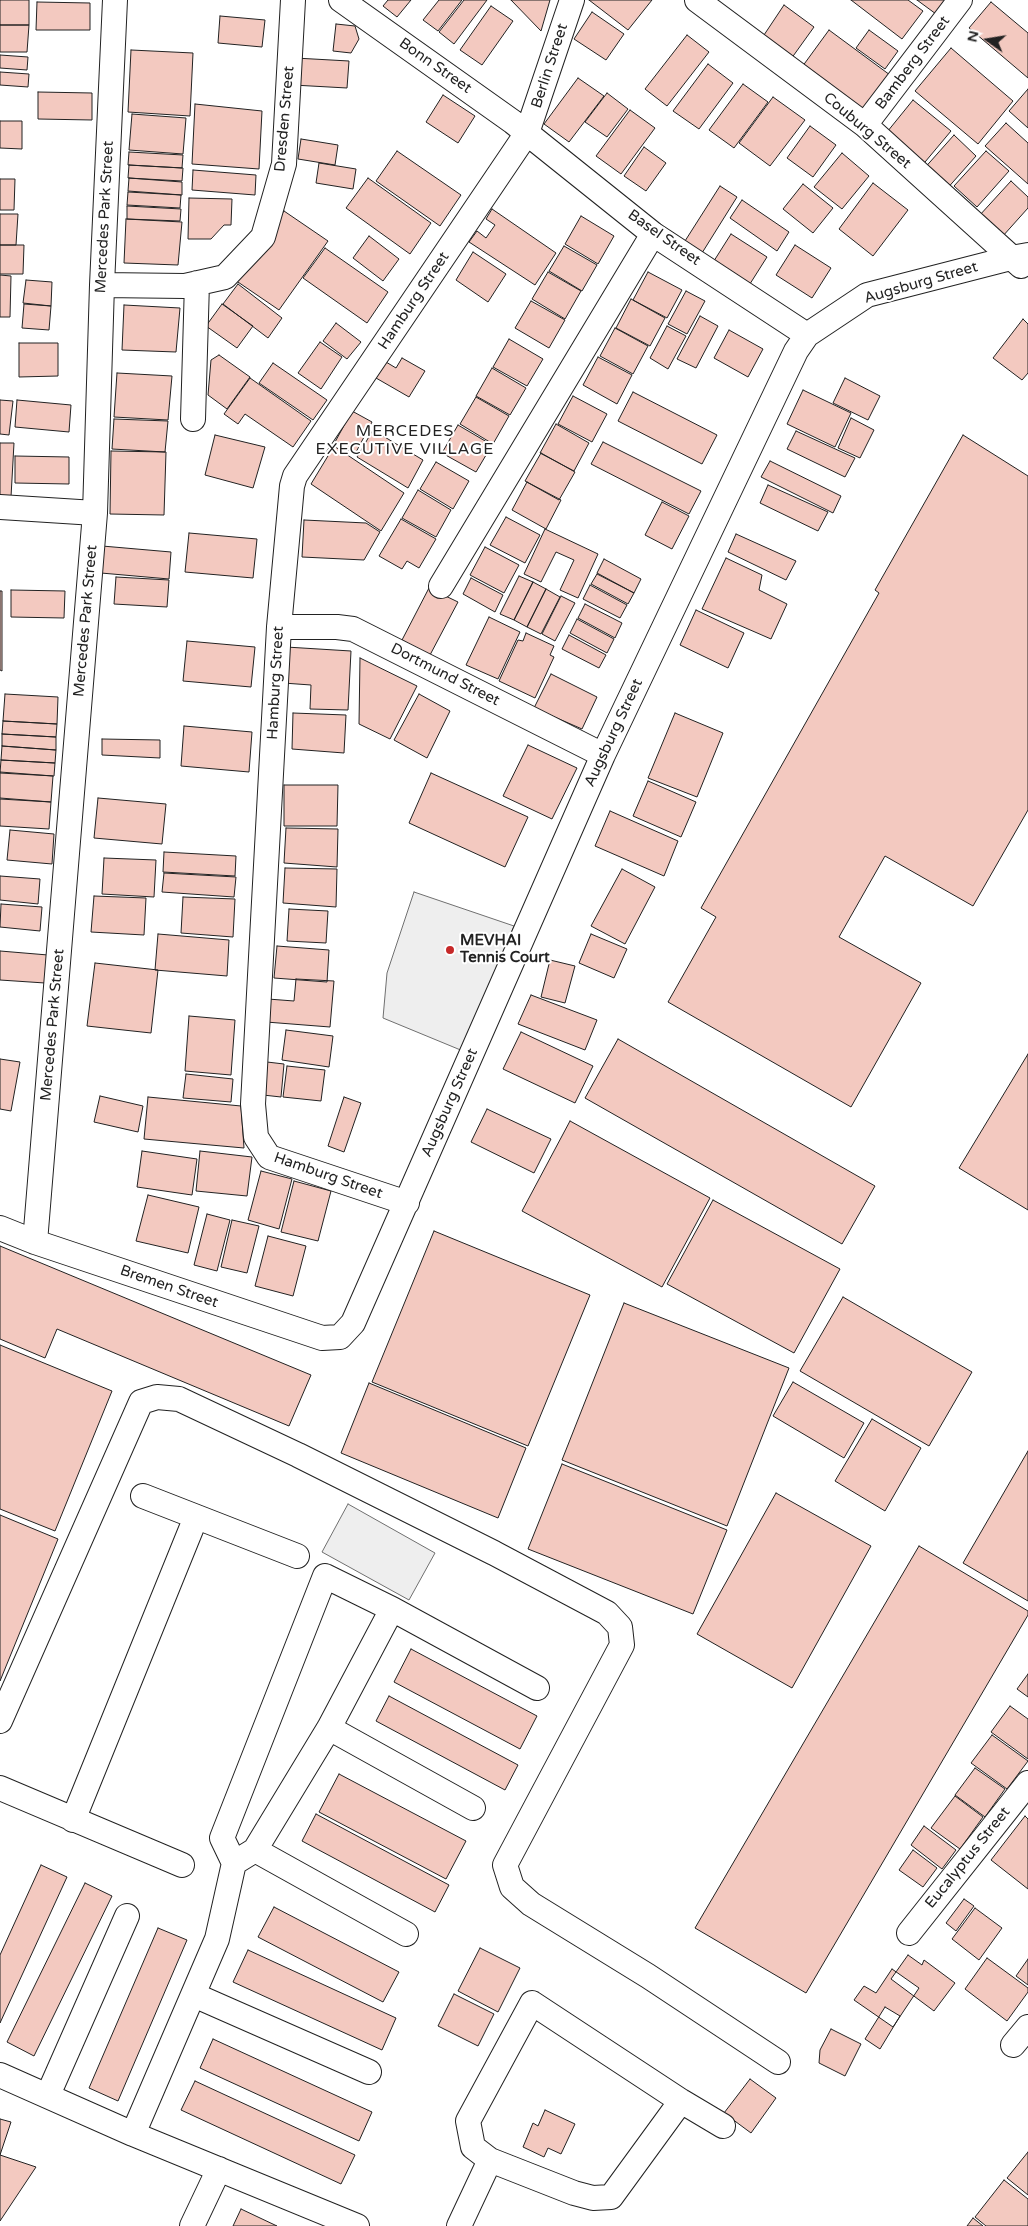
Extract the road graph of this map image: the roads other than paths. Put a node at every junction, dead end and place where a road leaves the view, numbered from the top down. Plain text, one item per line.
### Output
1 (116, 0) edge
2 (293, 0) edge
3 (342, 0) edge
4 (572, 0) edge
5 (960, 0) edge
6 (710, 4) edge
7 (865, 125) junction
8 (527, 133) junction
9 (653, 234) junction
10 (1022, 262) edge
11 (197, 283) junction
12 (102, 286) junction
13 (806, 334) junction
14 (193, 418) dead end
15 (0, 507) edge
16 (95, 513) junction
17 (441, 586) dead end
18 (278, 627) junction
19 (603, 755) junction
20 (406, 1204) junction
21 (0, 1228) edge
22 (35, 1242) junction
23 (340, 1337) joint
24 (143, 1496) dead end
25 (196, 1517) junction
26 (297, 1556) dead end
27 (392, 1609) junction
28 (537, 1688) dead end
29 (0, 1721) edge
30 (329, 1728) junction
31 (1028, 1783) edge
32 (0, 1788) edge
33 (473, 1808) dead end
34 (73, 1820) junction
35 (256, 1850) junction
36 (234, 1863) junction
37 (182, 1865) dead end
38 (127, 1916) dead end
39 (908, 1933) dead end
40 (406, 1934) dead end
41 (194, 1995) junction
42 (778, 2062) dead end
43 (369, 2072) dead end
44 (0, 2075) edge
45 (48, 2095) junction
46 (681, 2101) junction
47 (724, 2126) dead end
48 (133, 2134) junction
49 (490, 2160) junction
50 (219, 2169) junction
51 (192, 2226) edge
52 (357, 2226) edge
53 (460, 2226) edge

1 - 12 street, Mercedes Park Street
2 - 11 street, Dresden Street
3 - 8 street, Bonn Street
4 - 8 street, Berlin Street
5 - 7 street, Bamberg Street
6 - 7 street, Couburg Street
7 - 10 street, Couburg Street
8 - 9 street, Basel Street
8 - 18 street, Hamburg Street
9 - 13 street, Basel Street
9 - 17 street
10 - 13 street, Augsburg Street
11 - 12 street, Dresden Street
11 - 14 street
12 - 16 street, Mercedes Park Street
13 - 19 street, Augsburg Street
15 - 16 street
16 - 22 street, Mercedes Park Street
18 - 19 street, Dortmund Street
18 - 20 street, Hamburg Street
19 - 20 street, Augsburg Street
20 - 23 street, Augsburg Street
21 - 22 street, Bremen Street
22 - 23 street, Bremen Street
24 - 25 street
25 - 26 street
25 - 34 street
27 - 28 street
27 - 30 street
27 - 36 street
29 - 42 street
30 - 33 street
30 - 35 street
31 - 39 street, Eucalyptus Street
32 - 34 street
34 - 37 street
35 - 36 street
35 - 40 street
36 - 41 street
38 - 45 street
41 - 43 street
41 - 48 street
44 - 45 street
45 - 48 street
46 - 47 street
46 - 49 street
46 - 49 street
48 - 50 street
49 - 53 street
50 - 51 street
50 - 52 street

